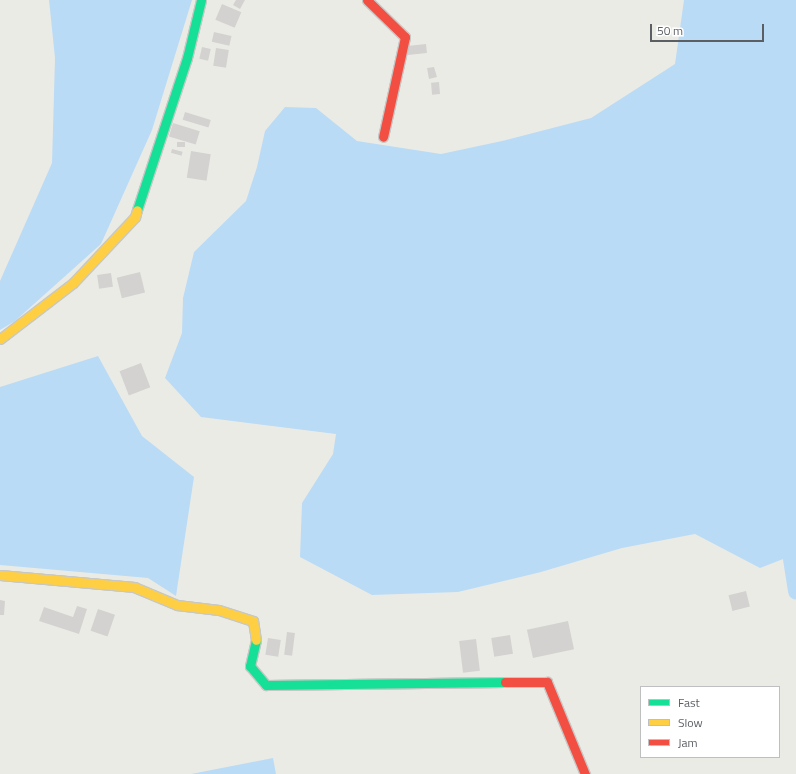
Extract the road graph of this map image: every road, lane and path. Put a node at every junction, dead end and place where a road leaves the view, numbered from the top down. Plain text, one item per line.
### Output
1 (201, 0) edge
2 (368, 0) edge
3 (383, 137) dead end
4 (0, 339) edge
5 (0, 575) edge
6 (585, 774) edge

1 - 4 street
2 - 3 street
5 - 6 street

